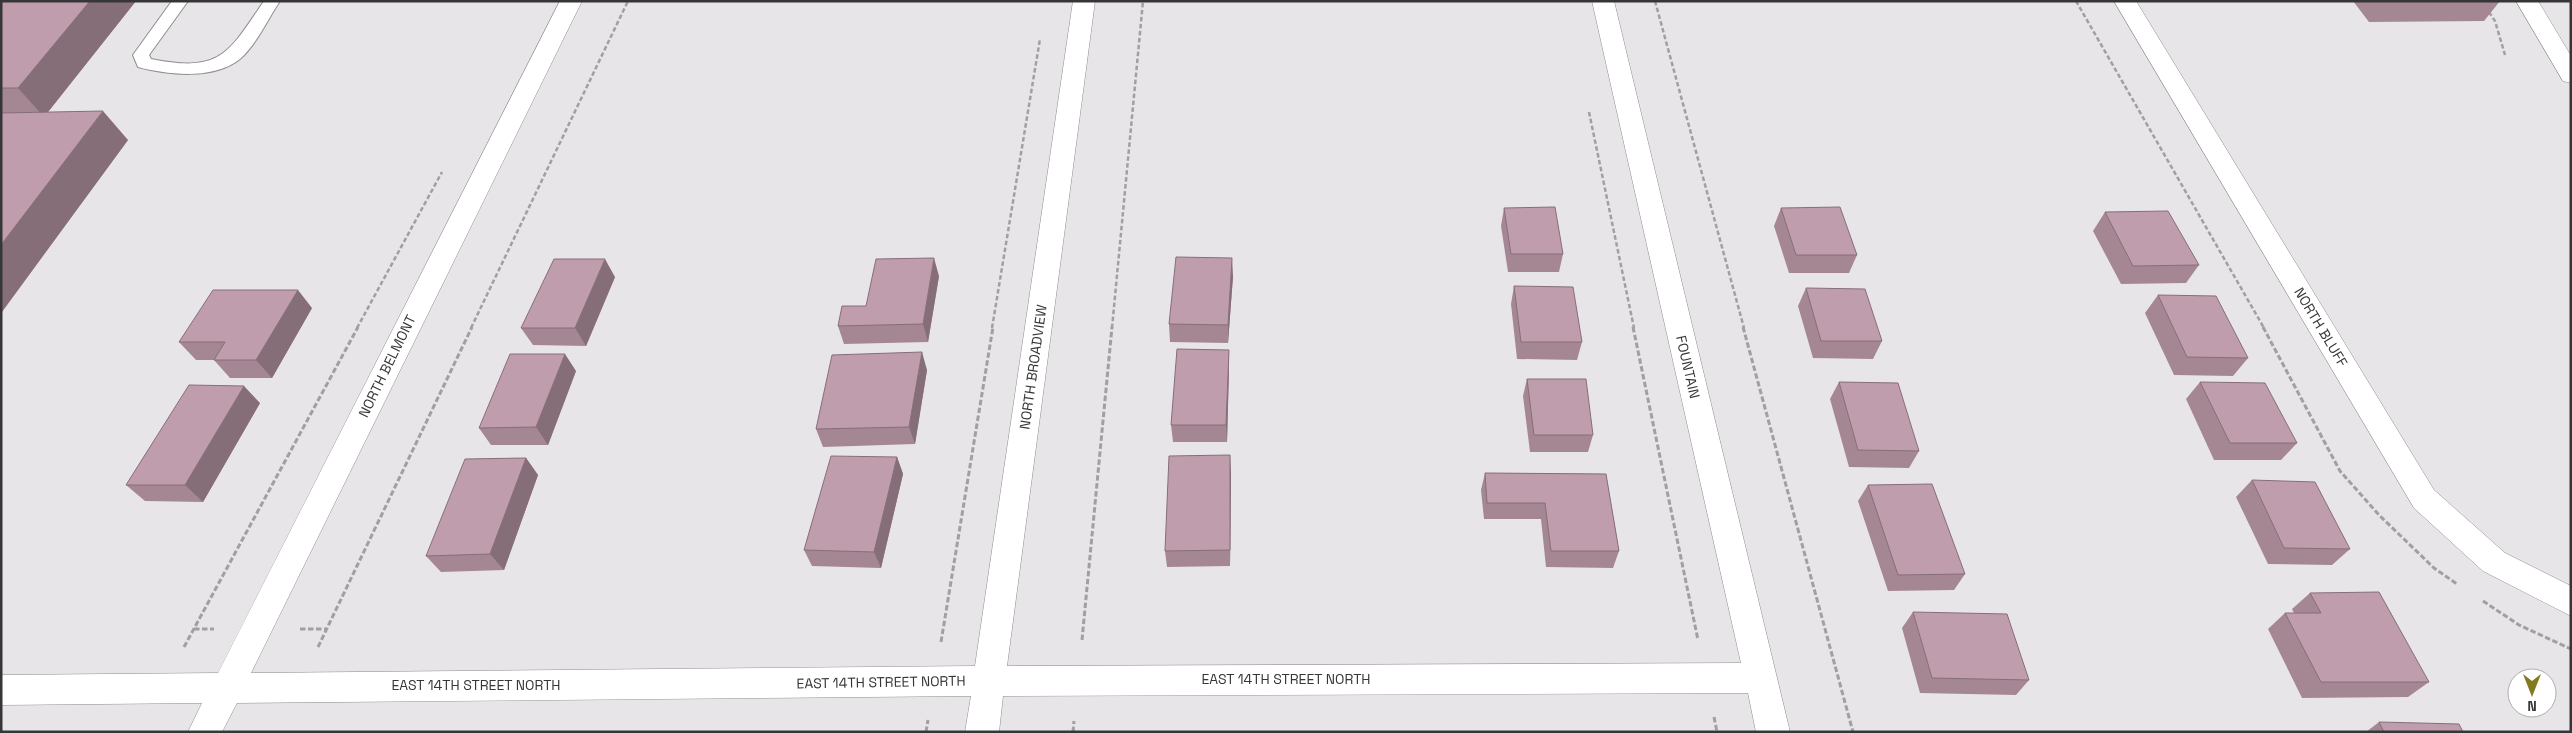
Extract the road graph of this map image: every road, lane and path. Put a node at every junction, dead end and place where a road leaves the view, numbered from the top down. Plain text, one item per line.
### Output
1 (180, 1) edge
2 (272, 1) edge
3 (571, 1) edge
4 (628, 1) edge
5 (1084, 1) edge
6 (1143, 1) edge
7 (1603, 1) edge
8 (1655, 1) edge
9 (2125, 1) edge
10 (2527, 1) edge
11 (2486, 8) dead end
12 (1041, 31) dead end
13 (2505, 55) dead end
14 (2571, 76) edge
15 (1588, 108) dead end
16 (446, 166) dead end
17 (2571, 602) edge
18 (1706, 678) junction
19 (1760, 678) junction
20 (1078, 680) junction
21 (990, 681) junction
22 (934, 682) junction
23 (298, 687) junction
24 (162, 688) junction
25 (228, 688) junction
26 (1, 690) edge
27 (205, 732) edge
28 (926, 732) edge
29 (982, 732) edge
30 (1073, 732) edge
31 (1717, 732) edge
32 (1773, 732) edge
33 (1853, 732) edge

1 - 2 lane
3 - 25 street, NORTH BELMONT
4 - 23 path
5 - 21 street, NORTH BROADVIEW
6 - 20 path
7 - 19 street, FOUNTAIN
8 - 33 path
9 - 17 street, NORTH BLUFF
10 - 14 street
11 - 13 path
12 - 22 path
15 - 18 path
16 - 24 path
18 - 19 street, EAST 14TH STREET NORTH
18 - 20 street, EAST 14TH STREET NORTH
18 - 31 path
19 - 32 street, FOUNTAIN
20 - 21 street, EAST 14TH STREET NORTH
20 - 30 path
21 - 22 street, EAST 14TH STREET NORTH
21 - 29 street, NORTH BROADVIEW
22 - 23 street, EAST 14TH STREET NORTH
22 - 28 path
23 - 25 street, EAST 14TH STREET NORTH
24 - 25 street, EAST 14TH STREET NORTH
24 - 26 street, EAST 14TH STREET NORTH
25 - 27 street, NORTH BELMONT

